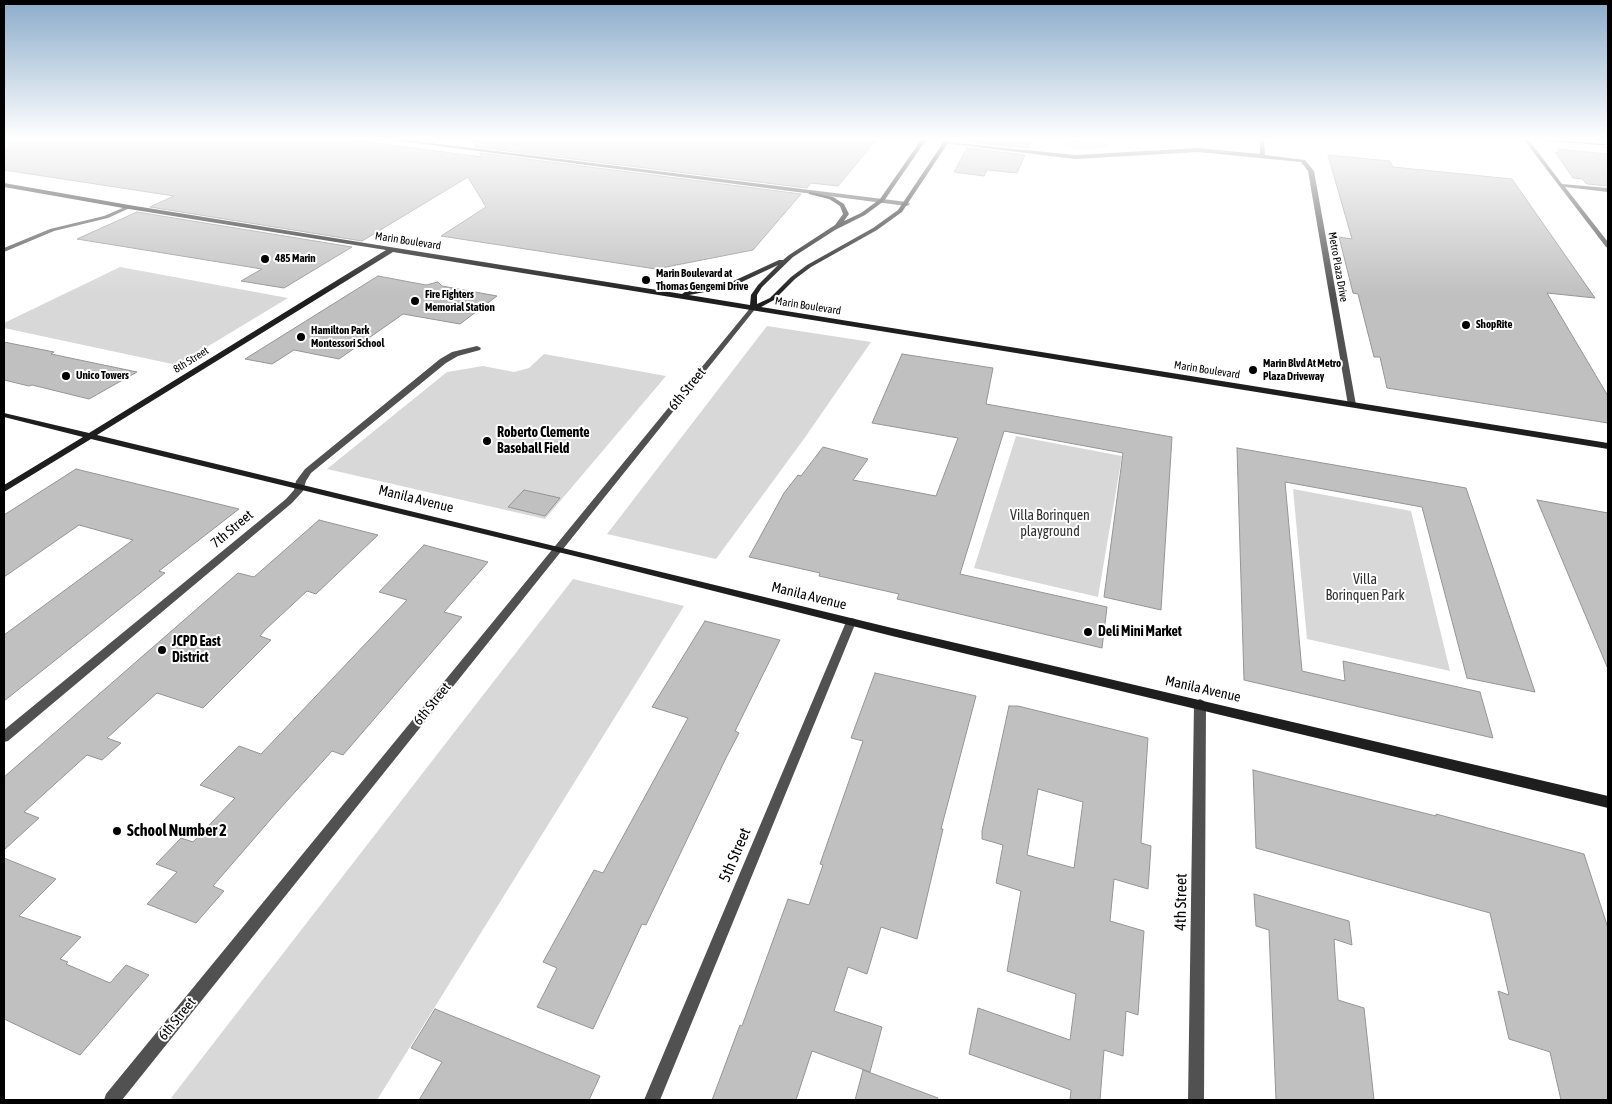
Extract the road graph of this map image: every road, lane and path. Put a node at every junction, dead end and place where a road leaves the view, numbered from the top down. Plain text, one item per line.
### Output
1 (39, 192) edge
2 (798, 192) edge
3 (888, 192) edge
4 (915, 192) edge
5 (1315, 192) edge
6 (1566, 192) edge
7 (810, 193) junction
8 (882, 200) junction
9 (907, 204) junction
10 (128, 208) junction
11 (833, 229) junction
12 (1608, 246) edge
13 (4, 250) edge
14 (391, 250) junction
15 (791, 256) junction
16 (667, 294) junction
17 (753, 308) junction
18 (477, 348) dead end
19 (1352, 404) junction
20 (4, 415) edge
21 (90, 436) junction
22 (1608, 446) edge
23 (298, 486) junction
24 (4, 489) edge
25 (557, 549) junction
26 (851, 622) junction
27 (1200, 704) junction
28 (4, 737) edge
29 (1608, 802) edge
30 (112, 1100) edge
31 (652, 1100) edge
32 (1196, 1100) edge

1 - 10 street, Marin Boulevard
2 - 7 street
3 - 8 street
4 - 9 street
5 - 19 street, Metro Plaza Drive
6 - 12 street
7 - 8 street
7 - 11 street
8 - 9 street
8 - 11 street
9 - 17 street
10 - 13 street
10 - 14 street, Marin Boulevard
11 - 15 street
14 - 16 street, Marin Boulevard
14 - 21 street, 8th Street
15 - 16 street
15 - 17 street
16 - 17 street, Marin Boulevard
17 - 19 street, Marin Boulevard
17 - 25 street, 6th Street
18 - 23 street, 7th Street
19 - 22 street, Marin Boulevard
20 - 21 street, Manila Avenue
21 - 23 street, Manila Avenue
21 - 24 street, 8th Street
23 - 25 street, Manila Avenue
23 - 28 street, 7th Street
25 - 26 street, Manila Avenue
25 - 30 street, 6th Street
26 - 27 street, Manila Avenue
26 - 31 street, 5th Street
27 - 29 street, Manila Avenue
27 - 32 street, 4th Street

